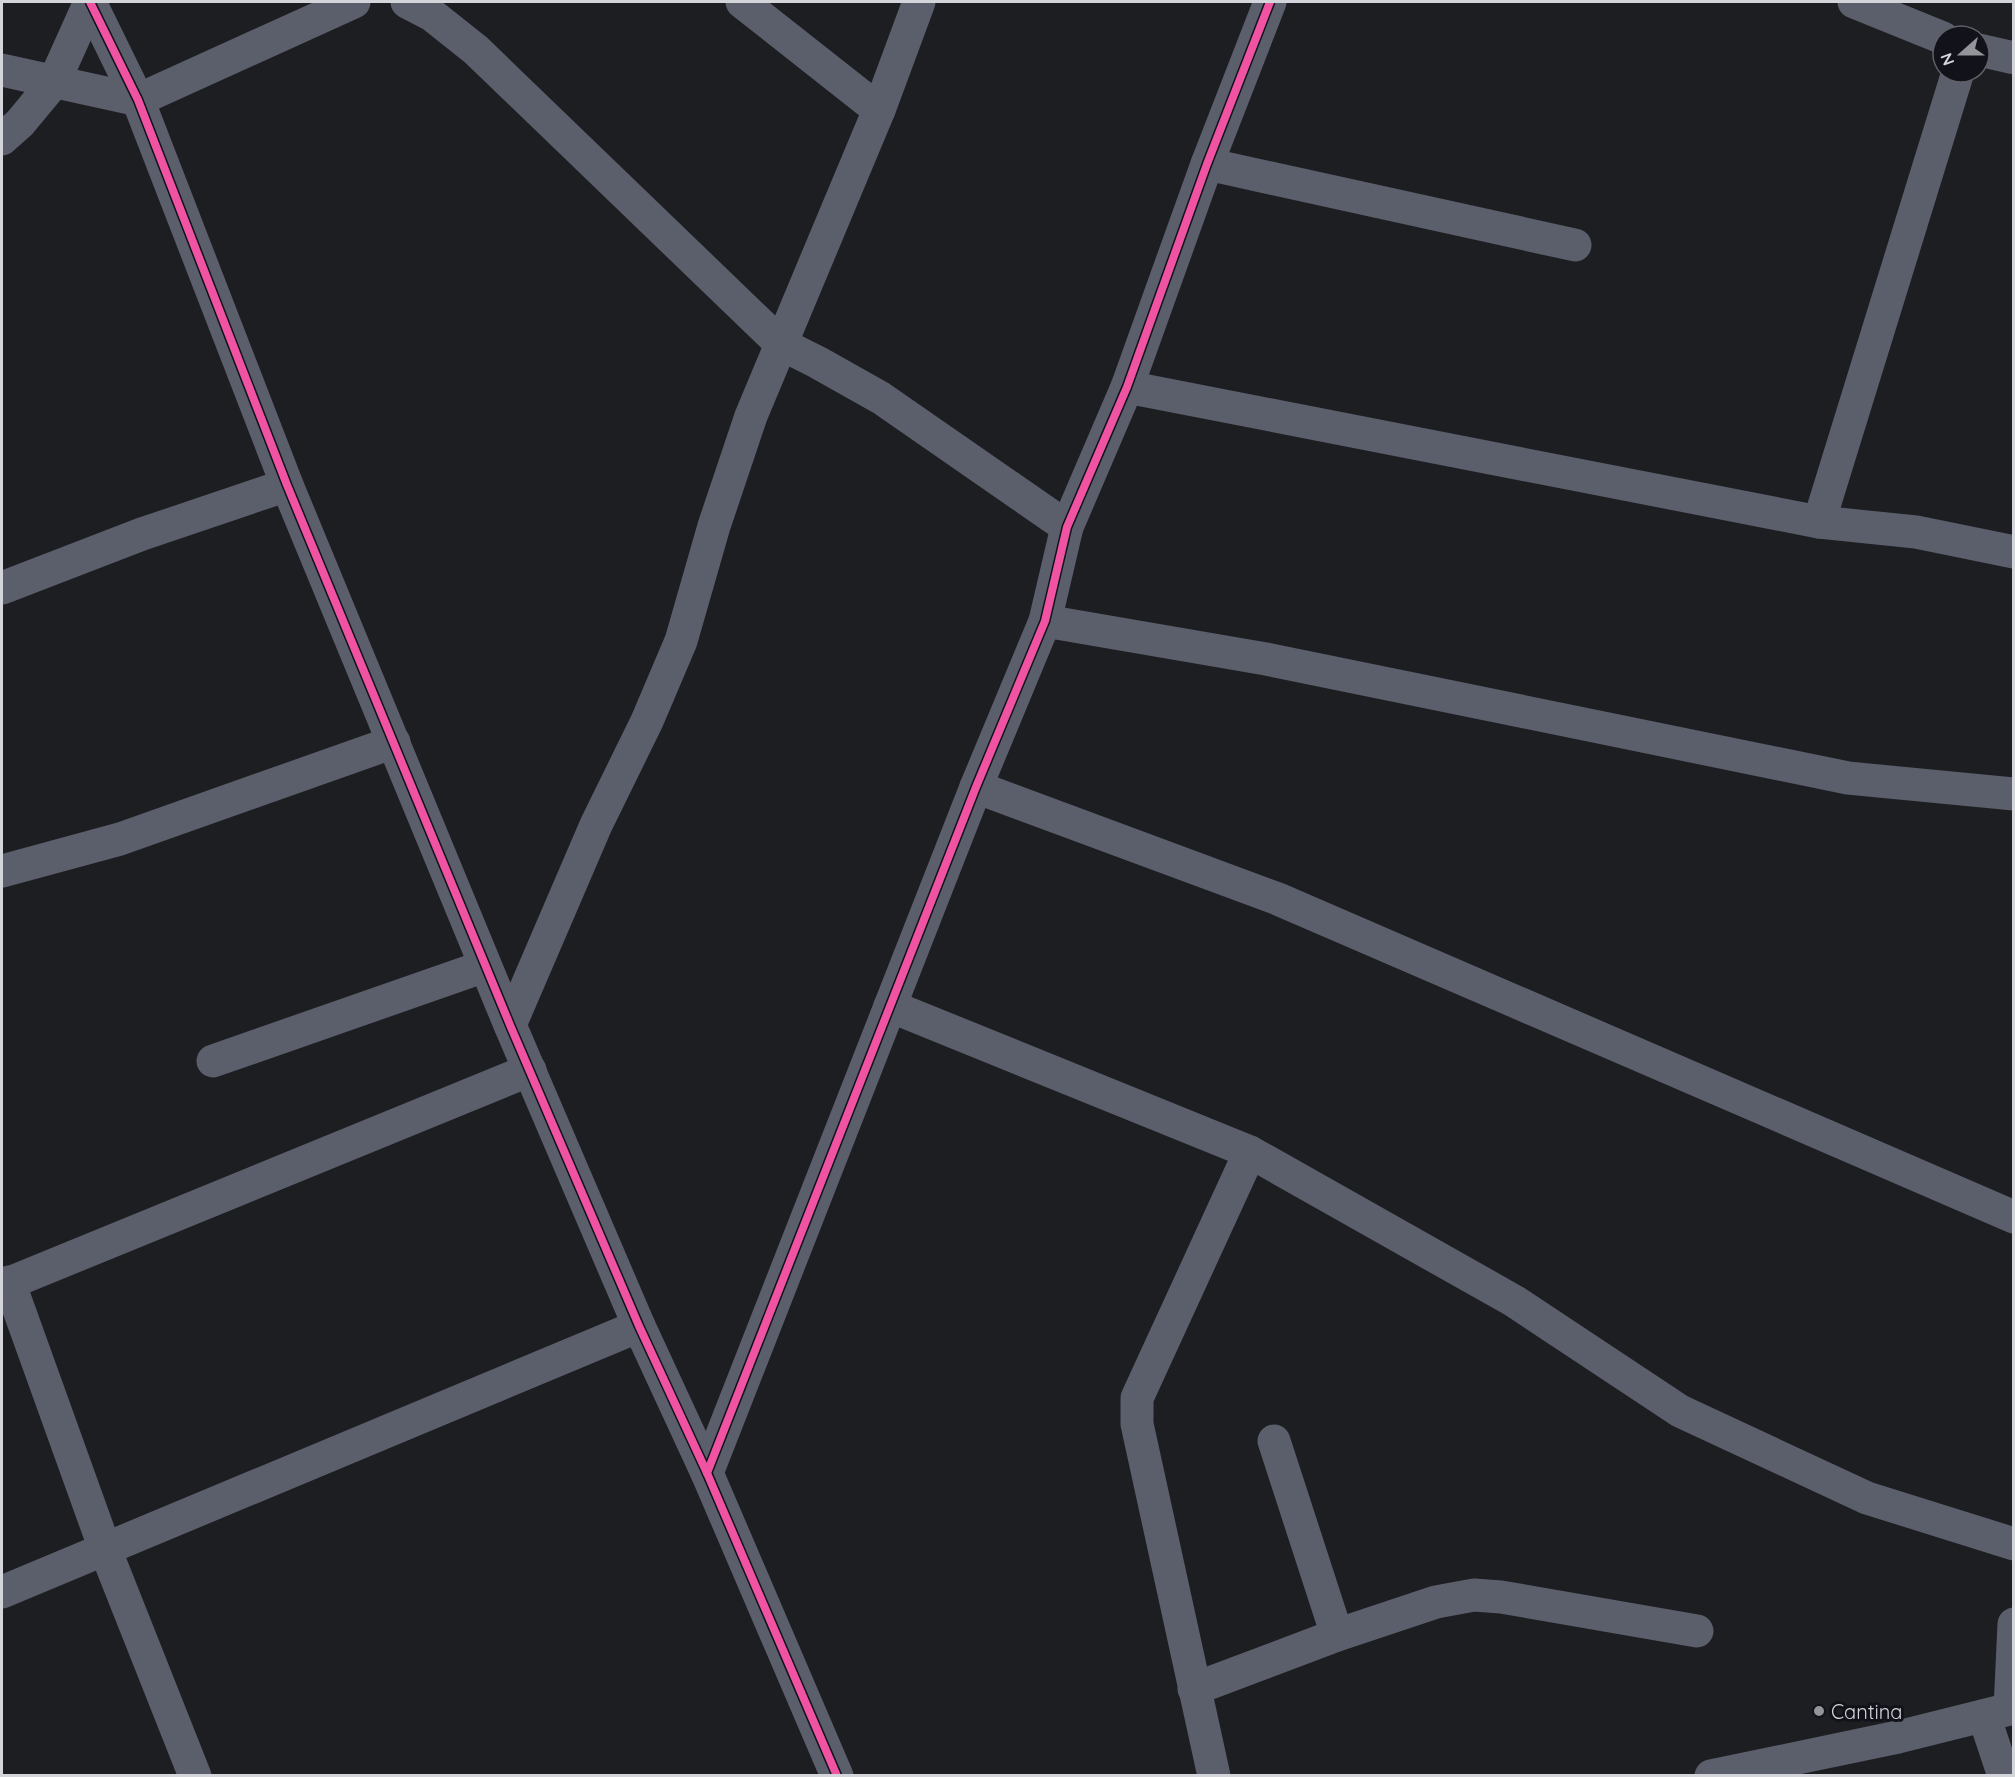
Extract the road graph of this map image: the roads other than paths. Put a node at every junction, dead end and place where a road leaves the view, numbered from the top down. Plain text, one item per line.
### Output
1 (90, 2) edge
2 (354, 2) edge
3 (407, 2) edge
4 (742, 2) edge
5 (919, 2) edge
6 (1270, 2) edge
7 (1854, 2) edge
8 (1931, 33) edge
9 (1991, 53) edge
10 (2013, 58) edge
11 (2, 70) edge
12 (54, 82) junction
13 (1954, 84) edge
14 (138, 100) junction
15 (879, 110) junction
16 (2, 139) edge
17 (1207, 164) junction
18 (1575, 245) dead end
19 (781, 344) junction
20 (1127, 387) junction
21 (287, 485) junction
22 (1819, 522) junction
23 (1067, 527) junction
24 (2013, 552) edge
25 (2, 588) edge
26 (1045, 621) junction
27 (394, 742) junction
28 (976, 787) junction
29 (2013, 794) edge
30 (2, 871) edge
31 (486, 966) junction
32 (890, 1006) junction
33 (510, 1025) junction
34 (213, 1061) dead end
35 (530, 1070) junction
36 (1250, 1152) junction
37 (2013, 1217) edge
38 (5, 1284) edge
39 (639, 1326) junction
40 (1274, 1441) dead end
41 (707, 1473) junction
42 (2013, 1544) edge
43 (105, 1549) junction
44 (2, 1592) edge
45 (2013, 1624) edge
46 (1697, 1631) dead end
47 (1337, 1635) junction
48 (1194, 1689) junction
49 (2002, 1711) edge
50 (1785, 1768) edge
51 (195, 1776) edge
52 (837, 1776) edge
53 (1214, 1776) edge
54 (1711, 1776) edge
55 (2004, 1776) edge

1 - 12 street
1 - 14 street
2 - 14 street
3 - 19 street
4 - 15 street
5 - 15 street
6 - 17 street
7 - 8 street
9 - 10 street
11 - 12 street
12 - 14 street
12 - 16 street
13 - 22 street
14 - 21 street
15 - 19 street
17 - 18 street
17 - 20 street
19 - 23 street
19 - 33 street
20 - 22 street
20 - 23 street
21 - 25 street
21 - 27 street
22 - 24 street
23 - 26 street
26 - 28 street
26 - 29 street
27 - 30 street
27 - 31 street
28 - 32 street
28 - 37 street
31 - 33 street
31 - 34 street
32 - 36 street
32 - 41 street
33 - 35 street
35 - 38 street
35 - 39 street
36 - 42 street
36 - 48 street
38 - 43 street
39 - 41 street
39 - 43 street
40 - 47 street
41 - 52 street
43 - 44 street
43 - 51 street
45 - 49 street
46 - 47 street
47 - 48 street
48 - 53 street
49 - 50 street
49 - 55 street
50 - 54 street

